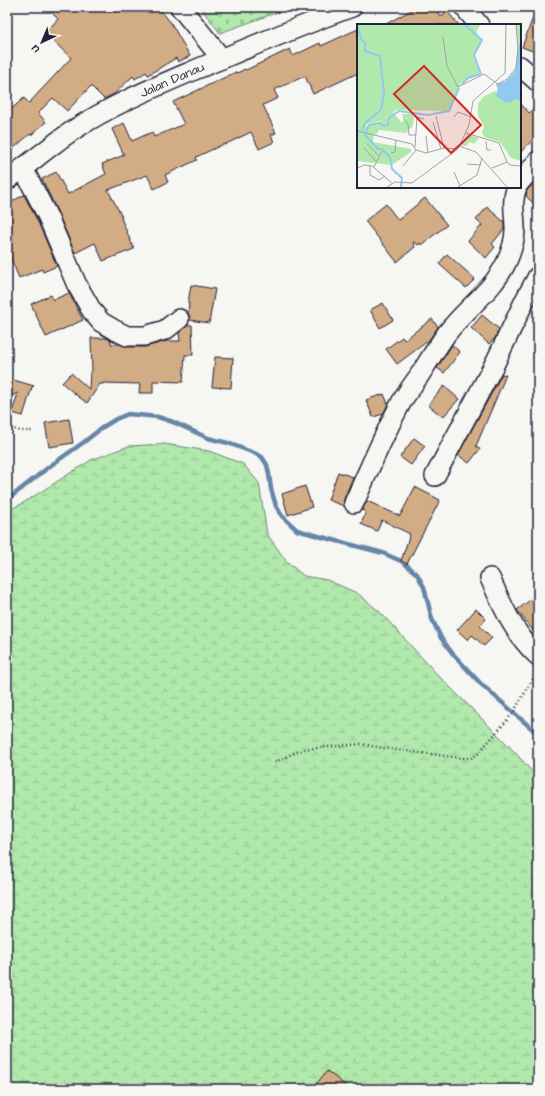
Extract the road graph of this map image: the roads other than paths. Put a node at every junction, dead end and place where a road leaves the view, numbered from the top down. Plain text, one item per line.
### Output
1 (180, 7) edge
2 (352, 7) edge
3 (464, 7) edge
4 (478, 24) edge
5 (222, 59) junction
6 (521, 67) edge
7 (538, 82) edge
8 (538, 161) edge
9 (23, 168) junction
10 (7, 180) edge
11 (521, 181) edge
12 (517, 188) edge
13 (538, 276) edge
14 (179, 319) dead end
15 (435, 476) dead end
16 (354, 503) dead end
17 (490, 578) dead end
18 (538, 656) edge

1 - 5 street
2 - 5 street, Jalan Danau
3 - 4 street
5 - 9 street, Jalan Danau
6 - 7 street
8 - 11 street
9 - 10 street, Jalan Danau
9 - 14 street
12 - 16 street
13 - 15 street
17 - 18 street

